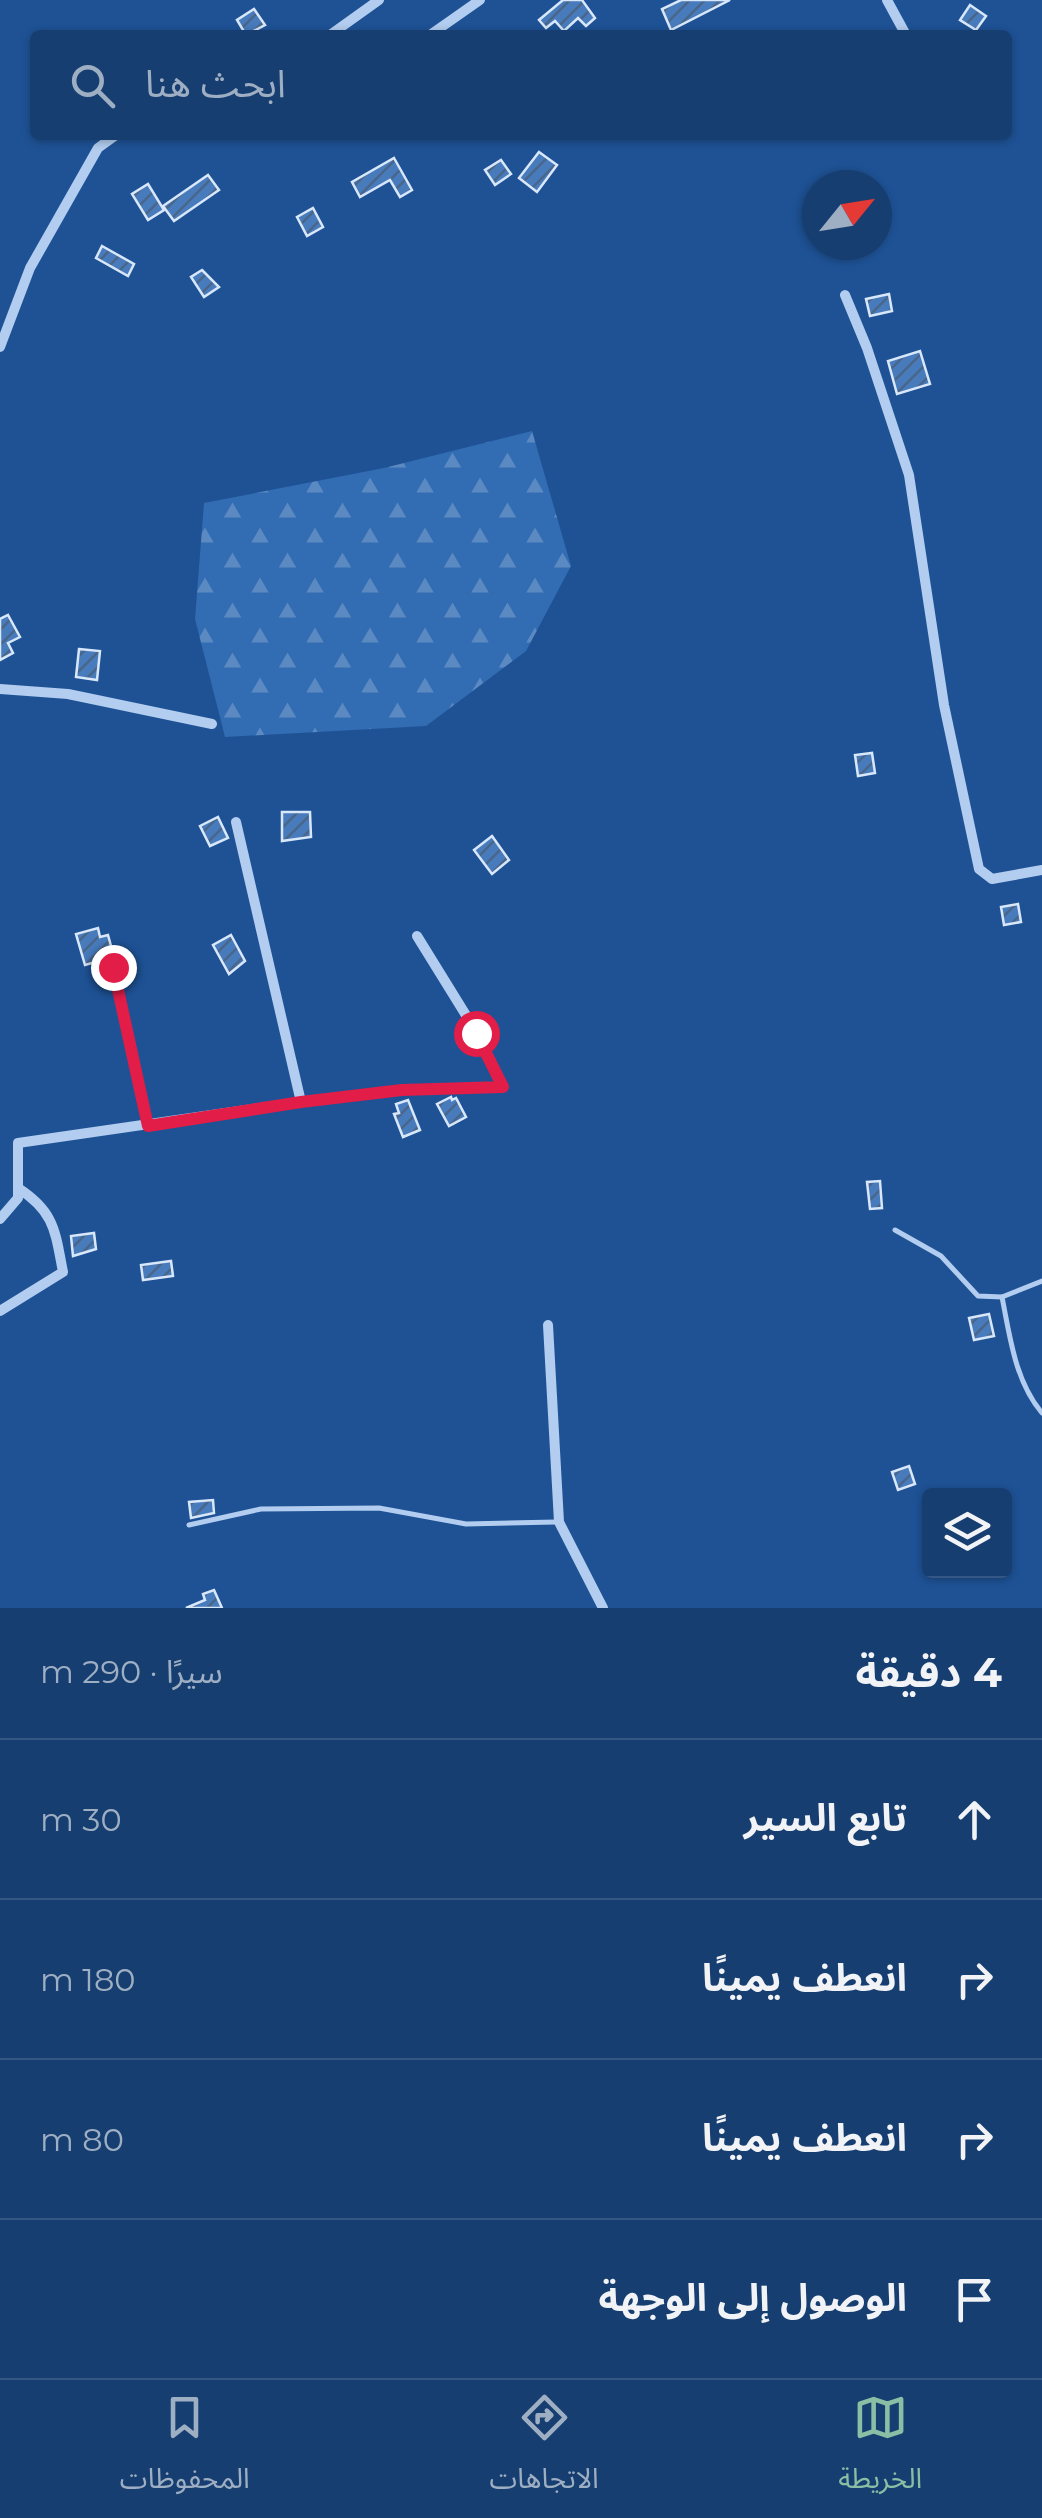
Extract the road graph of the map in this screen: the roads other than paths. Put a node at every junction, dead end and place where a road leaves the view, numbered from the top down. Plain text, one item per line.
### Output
1 (379, 0) edge
2 (480, 0) edge
3 (887, 0) edge
4 (337, 30) edge
5 (437, 30) edge
6 (903, 30) edge
7 (109, 140) edge
8 (845, 296) dead end
9 (0, 347) edge
10 (0, 689) edge
11 (212, 724) dead end
12 (236, 822) dead end
13 (1042, 870) edge
14 (417, 936) dead end
15 (113, 967) dead end
16 (301, 1102) junction
17 (148, 1126) junction
18 (18, 1188) junction
19 (0, 1218) edge
20 (895, 1230) dead end
21 (1042, 1281) edge
22 (1002, 1297) junction
23 (0, 1311) edge
24 (548, 1325) dead end
25 (1042, 1413) edge
26 (559, 1522) junction
27 (190, 1525) dead end
28 (603, 1608) edge

1 - 4 street
2 - 5 street
3 - 6 street
7 - 9 street
8 - 13 street
10 - 11 street
12 - 16 street
14 - 16 street
15 - 17 street
16 - 17 street
17 - 18 street
18 - 19 street
18 - 23 street
20 - 22 lane
21 - 22 lane
22 - 25 lane
24 - 26 street
26 - 27 lane
26 - 28 street

